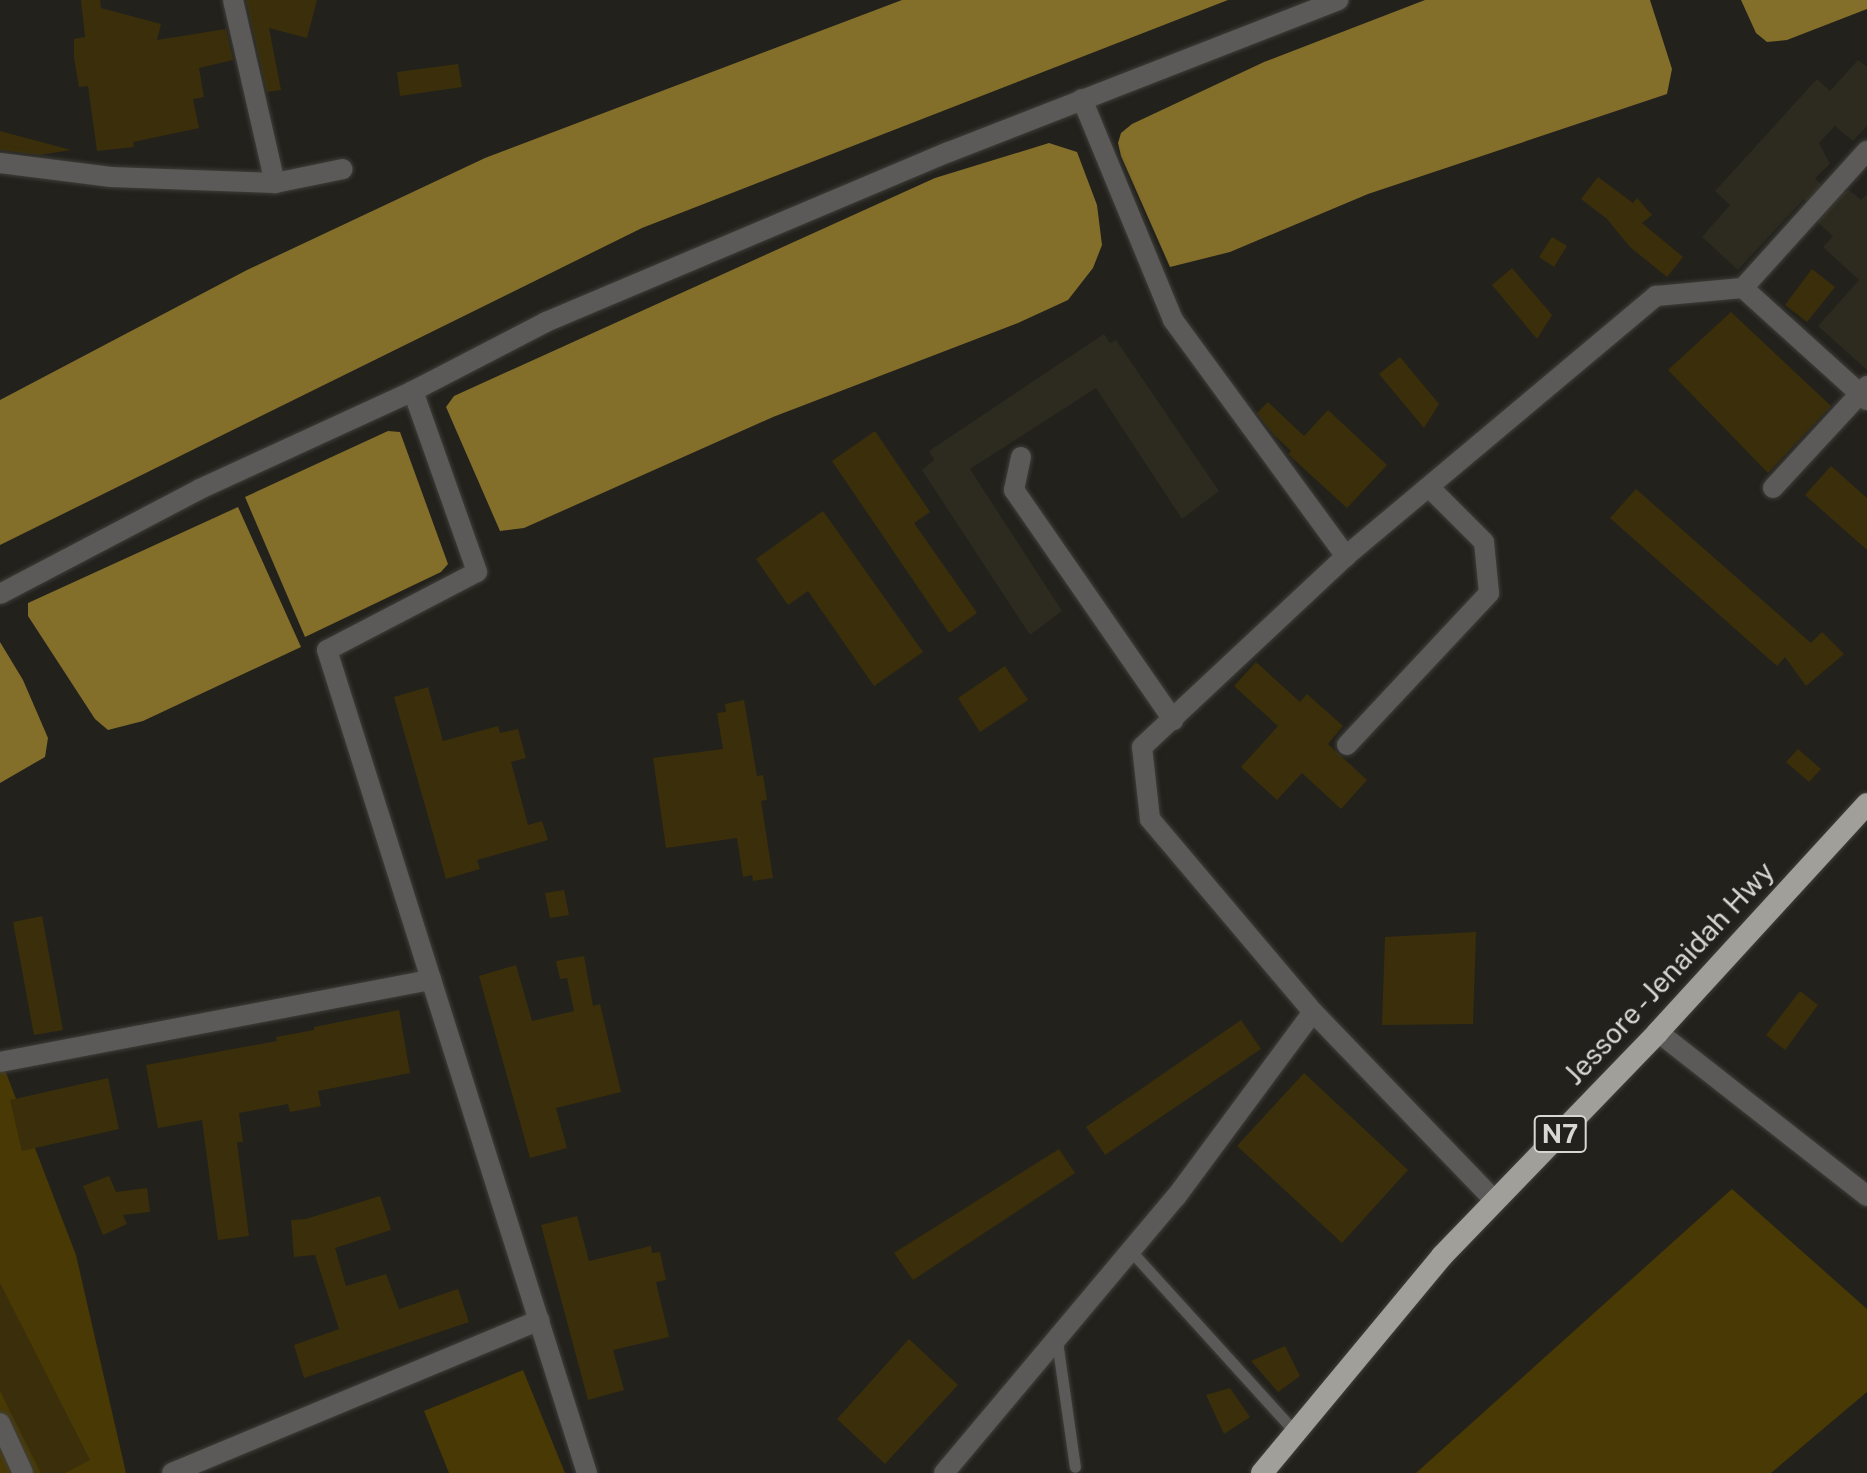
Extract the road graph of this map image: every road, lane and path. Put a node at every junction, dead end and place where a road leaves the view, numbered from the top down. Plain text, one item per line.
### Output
1 (233, 0) edge
2 (1338, 0) edge
3 (1082, 99) junction
4 (1867, 151) edge
5 (0, 163) edge
6 (343, 169) dead end
7 (275, 183) junction
8 (1743, 288) junction
9 (413, 391) junction
10 (1865, 393) edge
11 (1021, 457) dead end
12 (1429, 487) junction
13 (1773, 488) dead end
14 (1346, 556) junction
15 (0, 594) edge
16 (1173, 720) junction
17 (1347, 745) dead end
18 (1867, 804) edge
19 (431, 980) junction
20 (1313, 1012) junction
21 (1658, 1032) junction
22 (0, 1062) edge
23 (1867, 1196) edge
24 (1495, 1201) junction
25 (1130, 1250) junction
26 (539, 1320) junction
27 (1056, 1336) junction
28 (0, 1423) edge
29 (1296, 1433) junction
30 (1075, 1467) dead end
31 (23, 1473) edge
32 (172, 1473) edge
33 (587, 1473) edge
34 (944, 1473) edge
35 (1262, 1473) edge

1 - 7 street
2 - 3 street
3 - 9 street
3 - 14 street
4 - 8 street
5 - 7 street
6 - 7 street
8 - 10 street
8 - 12 street
9 - 15 street
9 - 19 street
10 - 13 street
11 - 16 street
12 - 14 street
12 - 17 street
14 - 16 street
16 - 20 street
18 - 21 highway, Jessore - Jenaidah Hwy / N7
19 - 22 street
19 - 26 street
20 - 24 street
20 - 25 street
21 - 23 street
21 - 24 highway, Jessore - Jenaidah Hwy / N7
24 - 29 highway, Jessore - Jenaidah Hwy / N7
25 - 27 street
25 - 29 lane
26 - 32 street
26 - 33 street
27 - 30 lane
27 - 34 street
28 - 31 street
29 - 35 highway, Jessore - Jenaidah Hwy / N7

